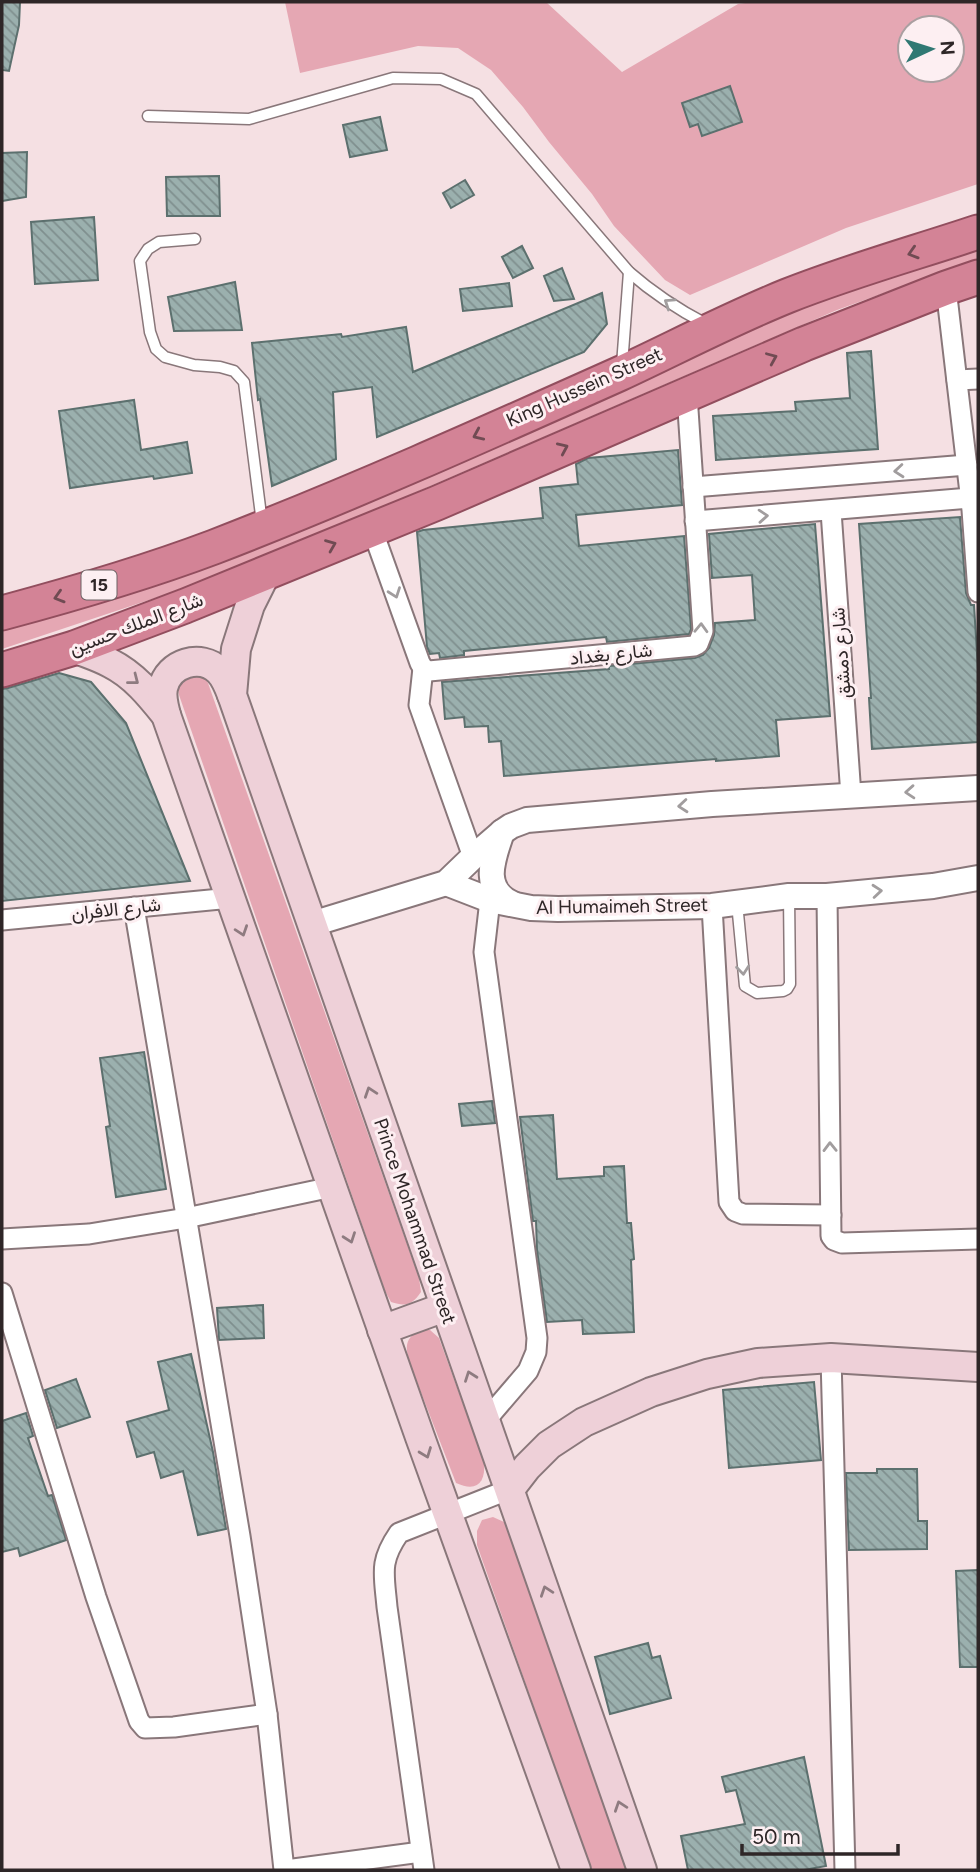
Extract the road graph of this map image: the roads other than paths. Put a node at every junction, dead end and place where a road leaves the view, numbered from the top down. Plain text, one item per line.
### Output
1 (148, 116) dead end
2 (978, 232) edge
3 (195, 239) dead end
4 (629, 272) junction
5 (978, 277) edge
6 (946, 288) junction
7 (784, 297) junction
8 (714, 328) junction
9 (804, 344) junction
10 (621, 372) junction
11 (978, 379) edge
12 (957, 380) junction
13 (687, 395) junction
14 (967, 465) junction
15 (693, 487) junction
16 (974, 506) edge
17 (831, 511) junction
18 (695, 521) junction
19 (262, 527) junction
20 (372, 529) junction
21 (267, 571) junction
22 (978, 592) edge
23 (2, 613) edge
24 (74, 648) junction
25 (423, 668) junction
26 (2, 670) edge
27 (232, 695) junction
28 (166, 715) junction
29 (978, 788) edge
30 (851, 796) junction
31 (502, 832) junction
32 (473, 857) junction
33 (978, 878) edge
34 (446, 883) junction
35 (789, 896) junction
36 (827, 896) junction
37 (231, 898) junction
38 (491, 900) junction
39 (724, 904) junction
40 (518, 906) junction
41 (134, 907) junction
42 (2, 920) edge
43 (312, 925) junction
44 (332, 1187) junction
45 (831, 1215) junction
46 (186, 1218) junction
47 (2, 1239) edge
48 (978, 1239) edge
49 (2, 1293) edge
50 (445, 1307) junction
51 (382, 1329) junction
52 (831, 1358) junction
53 (978, 1367) edge
54 (486, 1420) junction
55 (510, 1489) junction
56 (448, 1512) junction
57 (267, 1714) junction
58 (422, 1861) edge
59 (285, 1870) edge
60 (576, 1870) edge
61 (642, 1870) edge
62 (845, 1870) edge

1 - 4 lane
2 -> 7 highway, King Hussein Street
3 - 19 lane
8 -> 4 lane
4 - 10 lane
5 - 6 highway
6 - 9 highway
6 - 12 street
7 - 8 highway, King Hussein Street
7 - 9 highway
8 - 10 highway, King Hussein Street
13 -> 9 highway
10 -> 19 highway, King Hussein Street
11 - 12 street
12 - 14 street
13 - 15 street, شارع بغداد
20 -> 13 highway
14 -> 15 street
14 - 16 street
15 - 18 street, شارع بغداد
16 - 17 street
16 - 22 street
18 -> 17 street
17 - 30 street, شارع دمشق
25 -> 18 street, شارع بغداد
19 -> 23 highway, King Hussein Street / 15
21 -> 20 highway
20 -> 25 street
21 - 24 highway, شارع الملك حسين
21 - 27 main road, Prince Mohammad Street
24 - 26 highway, شارع الملك حسين
24 -> 28 main road
25 - 32 street
27 - 28 main road
27 - 43 main road, Prince Mohammad Street
28 - 37 main road
29 -> 30 street
30 -> 31 street
31 - 32 street
31 - 40 street
32 - 34 street
36 -> 33 street, Al Humaimeh Street
34 - 38 street, Al Humaimeh Street
34 - 43 street
35 - 36 street, Al Humaimeh Street
35 - 39 street, Al Humaimeh Street
39 -> 35 lane
45 -> 36 street
37 - 41 street, شارع الافران
37 -> 44 main road
38 - 40 street, Al Humaimeh Street
38 - 54 street
39 - 40 street, Al Humaimeh Street
39 - 45 street
41 - 42 street, شارع الافران
41 - 46 street
50 -> 43 main road, Prince Mohammad Street
44 - 46 street
44 -> 51 main road
45 - 48 street
46 - 47 street
46 - 57 street
49 - 57 street
50 - 51 main road
54 -> 50 main road, Prince Mohammad Street
51 -> 56 main road
52 - 53 main road
52 - 55 main road
52 - 62 street
54 - 55 main road, Prince Mohammad Street
55 - 56 street
61 -> 55 main road, Prince Mohammad Street
56 - 58 street
56 - 60 main road
57 - 59 street
58 - 59 street

